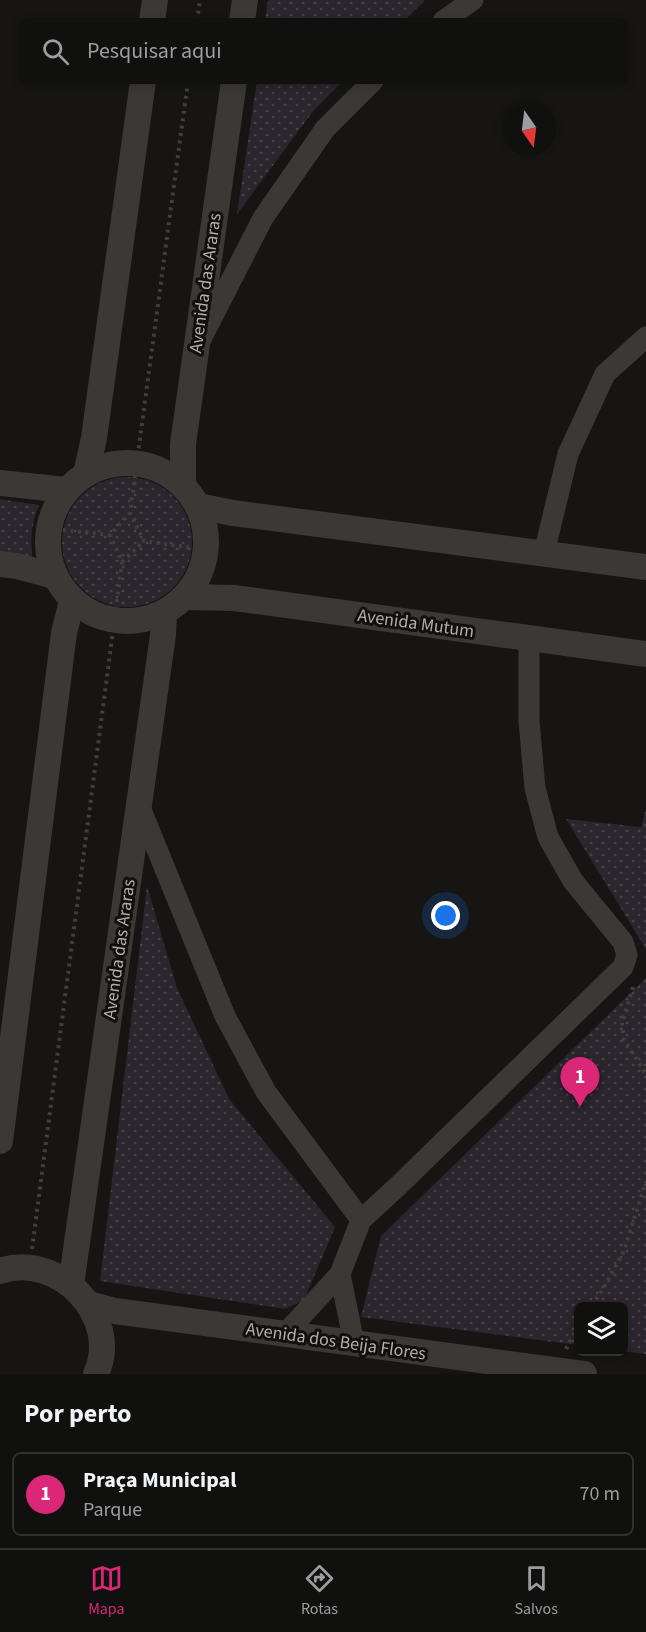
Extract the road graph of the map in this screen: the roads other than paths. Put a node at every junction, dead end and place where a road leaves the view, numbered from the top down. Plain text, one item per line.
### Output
1 (155, 0) edge
2 (245, 0) edge
3 (473, 0) edge
4 (152, 18) edge
5 (242, 18) edge
6 (447, 18) edge
7 (143, 84) edge
8 (234, 84) edge
9 (370, 84) edge
10 (646, 337) edge
11 (196, 350) junction
12 (86, 474) junction
13 (0, 483) edge
14 (183, 485) junction
15 (66, 490) junction
16 (198, 506) junction
17 (544, 554) junction
18 (0, 564) edge
19 (646, 567) edge
20 (54, 576) junction
21 (185, 597) junction
22 (72, 601) junction
23 (164, 613) junction
24 (529, 638) junction
25 (646, 654) edge
26 (139, 805) junction
27 (0, 1141) edge
28 (361, 1220) junction
29 (0, 1271) edge
30 (339, 1274) junction
31 (72, 1285) junction
32 (89, 1304) junction
33 (285, 1334) junction
34 (354, 1343) junction
35 (96, 1374) edge
36 (584, 1374) edge

1 - 4 street
2 - 5 street
3 - 6 street
7 - 12 street
8 - 11 street, Avenida das Araras
9 - 11 street
10 - 17 street
11 - 14 street, Avenida das Araras
12 - 14 street
12 - 15 street
13 - 15 street
14 - 16 street
15 - 20 street
16 - 17 street
16 - 21 street
17 - 19 street
18 - 20 street
20 - 22 street
21 - 23 street
21 - 24 street, Avenida Mutum
22 - 23 street
22 - 27 street
23 - 26 street, Avenida das Araras
24 - 25 street, Avenida Mutum
24 - 28 street
26 - 28 street
26 - 31 street, Avenida das Araras
28 - 30 street
29 - 31 street
30 - 33 street
30 - 34 street
31 - 32 street
32 - 33 street, Avenida dos Beija Flores
32 - 35 street
33 - 34 street, Avenida dos Beija Flores
34 - 36 street, Avenida dos Beija Flores

